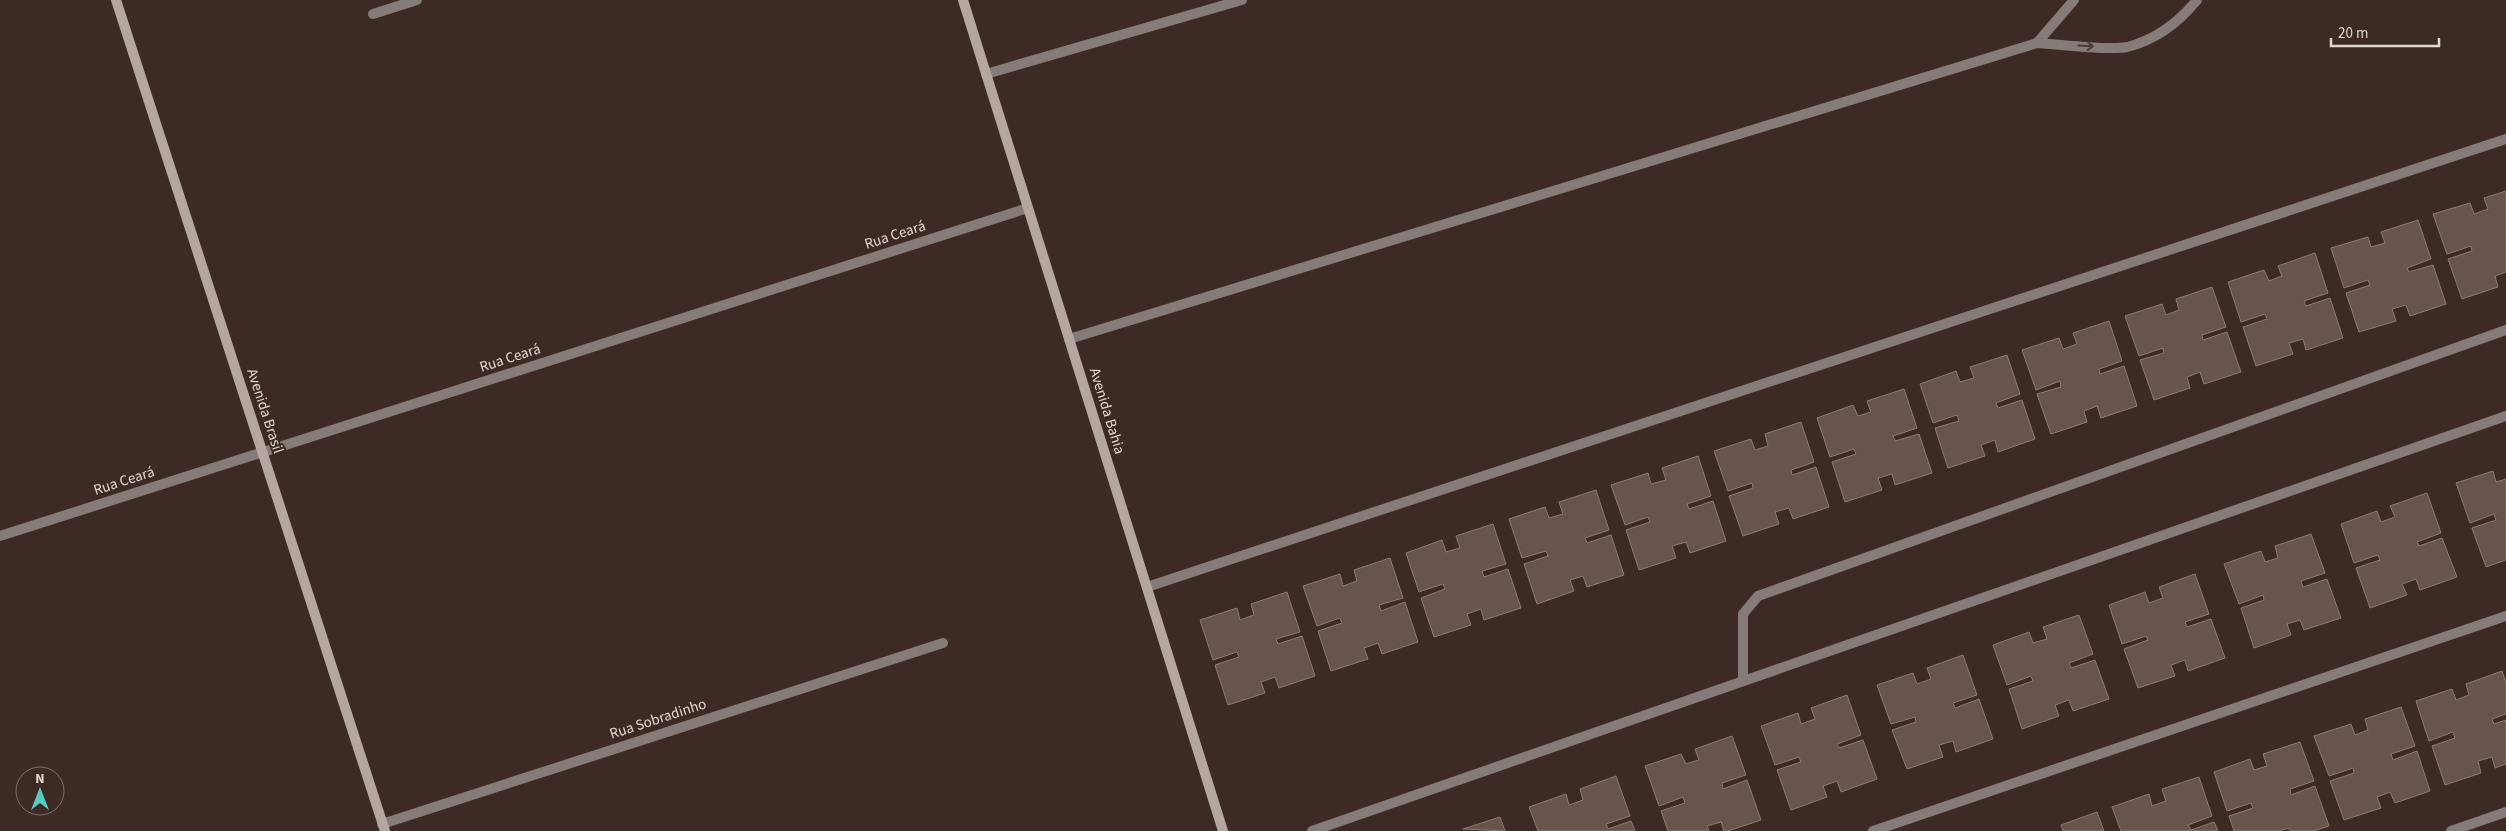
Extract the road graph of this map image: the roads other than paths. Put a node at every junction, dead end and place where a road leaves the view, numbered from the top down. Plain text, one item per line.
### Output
1 (116, 0) edge
2 (417, 0) edge
3 (963, 0) edge
4 (1242, 0) edge
5 (2074, 0) edge
6 (2197, 0) edge
7 (373, 14) dead end
8 (2037, 43) junction
9 (986, 74) junction
10 (2506, 139) edge
11 (1028, 208) junction
12 (2506, 330) edge
13 (1069, 339) junction
14 (2506, 416) edge
15 (263, 452) junction
16 (0, 536) edge
17 (1147, 587) junction
18 (2506, 616) edge
19 (943, 643) dead end
20 (1743, 681) junction
21 (2506, 812) edge
22 (383, 828) edge
23 (1223, 831) edge
24 (1312, 831) edge
25 (1873, 831) edge
26 (2451, 831) edge

1 - 15 street, Avenida Brasil
2 - 7 street
3 - 9 street, Avenida Bahia
4 - 9 street
5 - 8 street
8 -> 6 street
8 - 13 street
9 - 11 street, Avenida Bahia
10 - 17 street
11 - 13 street, Avenida Bahia
11 - 15 street, Rua Ceará
12 - 20 street
13 - 17 street, Avenida Bahia
14 - 20 street
15 - 16 street, Rua Ceará
15 - 22 street, Avenida Brasil
17 - 23 street, Avenida Bahia
18 - 25 street
19 - 22 street, Rua Sobradinho
20 - 24 street
21 - 26 street

